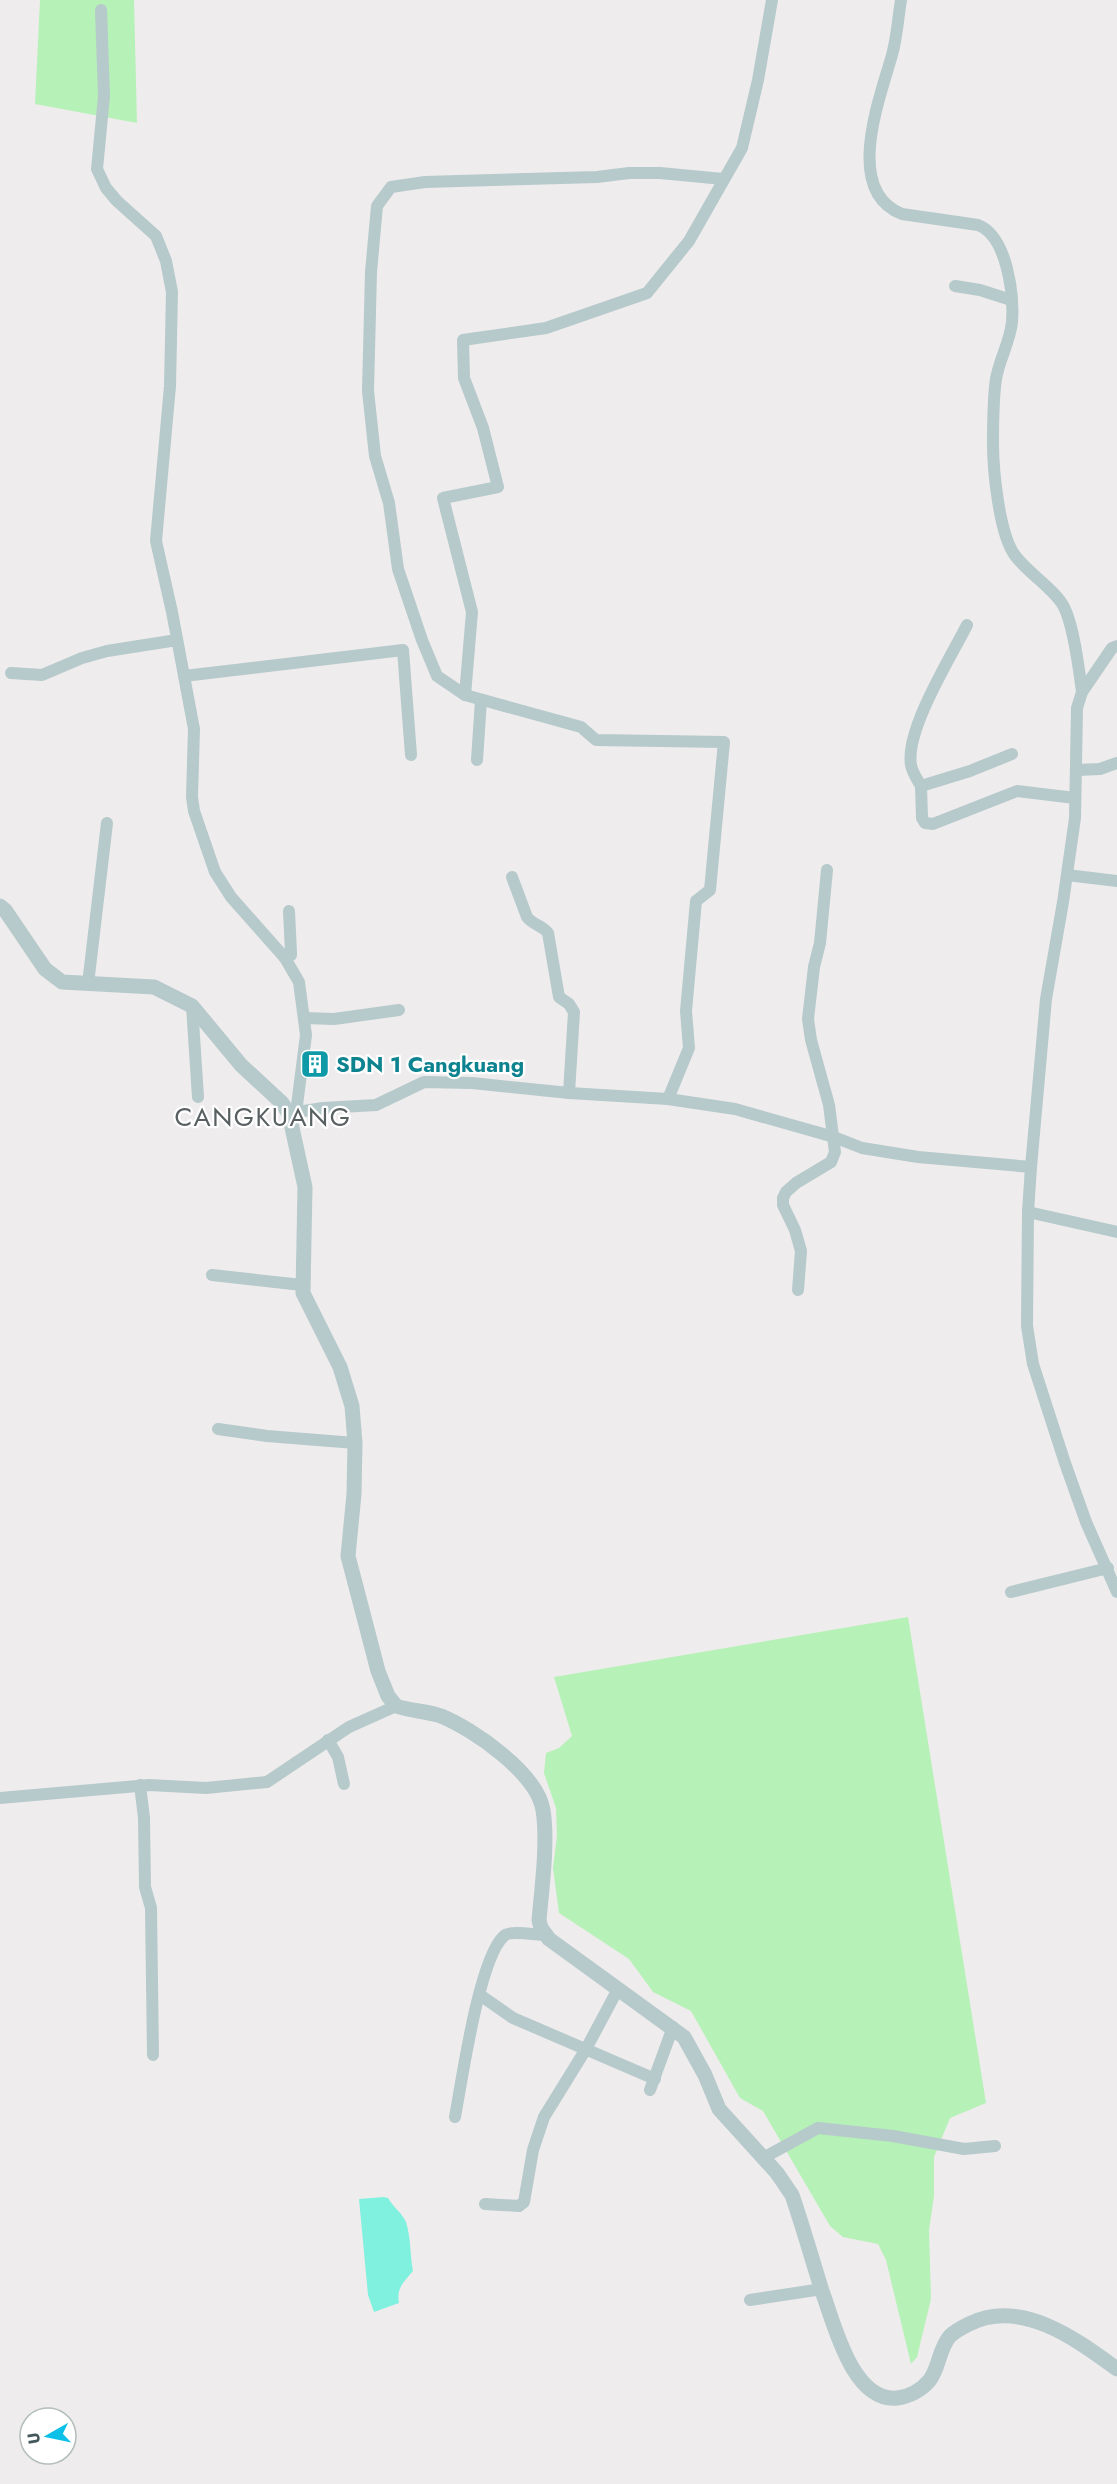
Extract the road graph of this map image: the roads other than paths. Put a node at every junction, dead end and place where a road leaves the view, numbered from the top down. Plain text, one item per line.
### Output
1 (772, 0) edge
2 (901, 0) edge
3 (101, 10) dead end
4 (723, 179) junction
5 (955, 286) dead end
6 (1011, 300) junction
7 (968, 625) dead end
8 (177, 640) junction
9 (1117, 646) edge
10 (11, 673) dead end
11 (184, 676) junction
12 (1082, 692) junction
13 (465, 695) junction
14 (481, 700) junction
15 (1012, 754) dead end
16 (411, 755) dead end
17 (477, 760) dead end
18 (1117, 763) edge
19 (1077, 770) junction
20 (921, 786) junction
21 (1076, 798) junction
22 (107, 823) dead end
23 (827, 870) dead end
24 (1067, 875) junction
25 (512, 877) dead end
26 (1117, 881) edge
27 (0, 906) edge
28 (289, 911) dead end
29 (285, 958) junction
30 (88, 984) junction
31 (192, 1006) junction
32 (399, 1010) dead end
33 (304, 1018) junction
34 (569, 1093) junction
35 (198, 1097) dead end
36 (668, 1099) junction
37 (292, 1113) junction
38 (834, 1137) junction
39 (1031, 1167) junction
40 (1028, 1212) junction
41 (1117, 1232) edge
42 (212, 1275) dead end
43 (302, 1285) junction
44 (798, 1290) dead end
45 (218, 1429) dead end
46 (356, 1443) junction
47 (1108, 1568) junction
48 (1011, 1592) dead end
49 (1117, 1592) edge
50 (396, 1706) junction
51 (328, 1740) junction
52 (344, 1784) dead end
53 (140, 1785) junction
54 (0, 1798) edge
55 (545, 1935) junction
56 (618, 1989) junction
57 (480, 1995) junction
58 (673, 2027) junction
59 (586, 2049) junction
60 (153, 2055) dead end
61 (455, 2117) dead end
62 (994, 2146) dead end
63 (763, 2158) junction
64 (485, 2204) dead end
65 (822, 2289) junction
66 (750, 2300) dead end
67 (1117, 2369) edge

1 - 4 street
2 - 6 street
3 - 8 street
4 - 13 street
4 - 13 street
5 - 6 street
6 - 12 street
7 - 20 street
8 - 10 street
8 - 11 street
9 - 12 street
11 - 16 street
11 - 29 street
12 - 19 street
13 - 14 street
14 - 17 street
14 - 36 street
15 - 20 street
18 - 19 street
19 - 21 street
20 - 21 street
21 - 24 street
22 - 30 street
23 - 38 street
24 - 26 street
24 - 39 street
25 - 34 street
27 - 30 street
28 - 29 street
29 - 33 street
30 - 31 street
31 - 35 street
31 - 37 street
32 - 33 street
33 - 37 street
34 - 36 street
34 - 37 street
36 - 38 street
37 - 43 street
38 - 39 street
38 - 44 street
39 - 40 street
40 - 41 street
40 - 47 street
42 - 43 street
43 - 46 street
45 - 46 street
46 - 50 street
47 - 48 street
47 - 49 street
50 - 51 street
50 - 55 street
51 - 52 street
51 - 53 street
53 - 54 street
53 - 60 street
55 - 56 street
55 - 57 street
56 - 58 street
56 - 59 street
57 - 59 street
57 - 61 street
58 - 59 street
58 - 63 street
59 - 64 street
62 - 63 street
63 - 65 street
65 - 66 street
65 - 67 street

